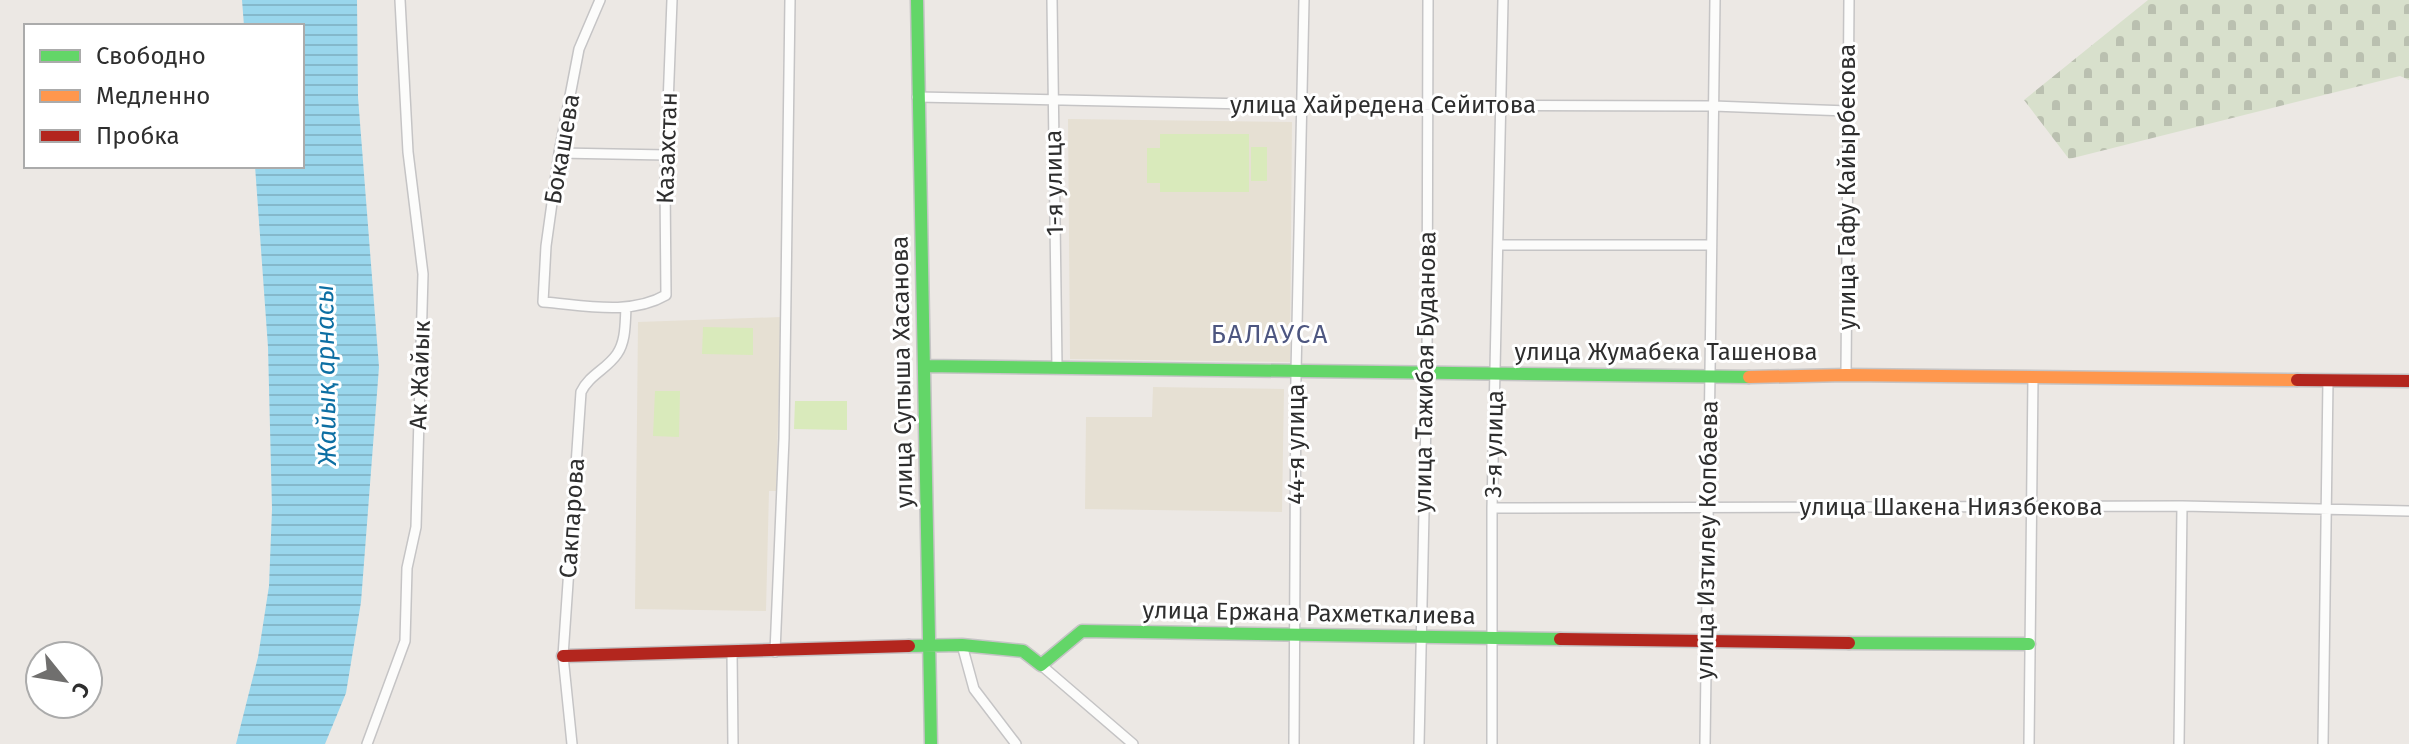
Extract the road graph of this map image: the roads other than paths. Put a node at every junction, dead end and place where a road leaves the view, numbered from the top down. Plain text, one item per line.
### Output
1 (400, 0) edge
2 (600, 0) edge
3 (672, 0) edge
4 (790, 0) edge
5 (917, 0) edge
6 (1052, 0) edge
7 (1304, 0) edge
8 (1428, 0) edge
9 (1503, 0) edge
10 (1715, 0) edge
11 (1849, 0) edge
12 (917, 97) junction
13 (1053, 100) junction
14 (1302, 105) junction
15 (1427, 106) junction
16 (1501, 106) junction
17 (1713, 106) junction
18 (1848, 111) junction
19 (559, 153) junction
20 (667, 155) junction
21 (1498, 245) junction
22 (1711, 245) junction
23 (626, 308) junction
24 (924, 366) junction
25 (1057, 367) junction
26 (1427, 371) junction
27 (1296, 373) junction
28 (1495, 373) junction
29 (1846, 375) junction
30 (2033, 377) junction
31 (1709, 378) junction
32 (2328, 380) junction
33 (2409, 381) edge
34 (2182, 506) junction
35 (1707, 507) junction
36 (2031, 507) junction
37 (1492, 508) junction
38 (2325, 509) junction
39 (2409, 511) edge
40 (1297, 635) junction
41 (1420, 638) junction
42 (1491, 639) junction
43 (1705, 642) junction
44 (2029, 644) junction
45 (962, 645) junction
46 (929, 646) junction
47 (732, 652) junction
48 (775, 652) junction
49 (563, 656) junction
50 (1041, 665) junction
51 (367, 744) edge
52 (572, 744) edge
53 (733, 744) edge
54 (931, 744) edge
55 (1016, 744) edge
56 (1133, 744) edge
57 (1294, 744) edge
58 (1419, 744) edge
59 (1492, 744) edge
60 (1705, 744) edge
61 (2029, 744) edge
62 (2179, 744) edge
63 (2323, 744) edge

1 - 51 street, Ак Жайык
2 - 19 street, Бокашева
3 - 20 street, Казахстан
4 - 48 street
5 - 12 street, улица Супыша Хасанова
6 - 13 street, 1-я улица
7 - 14 street, 44-я улица
8 - 15 street, улица Тажибая Буданова
9 - 16 street, 3-я улица
10 - 17 street, улица Изтилеу Копбаева
11 - 18 street, улица Гафу Кайырбекова
12 - 13 street, улица Хайредена Сейитова
12 - 24 street, улица Супыша Хасанова
13 - 14 street, улица Хайредена Сейитова
13 - 25 street, 1-я улица
14 - 15 street, улица Хайредена Сейитова
14 - 27 street, 44-я улица
15 - 16 street, улица Хайредена Сейитова
15 - 26 street, улица Тажибая Буданова
16 - 17 street, улица Хайредена Сейитова
16 - 21 street, 3-я улица
17 - 18 street, улица Хайредена Сейитова
17 - 22 street, улица Изтилеу Копбаева
18 - 29 street, улица Гафу Кайырбекова
19 - 20 street
19 - 23 street, Бокашева
20 - 23 street, Казахстан
21 - 22 street
21 - 28 street, 3-я улица
22 - 31 street, улица Изтилеу Копбаева
23 - 49 street, Сакпарова
24 - 25 street, улица Жумабека Ташенова
24 - 46 street, улица Супыша Хасанова
25 - 27 street, улица Жумабека Ташенова
26 - 27 street, улица Жумабека Ташенова
26 - 28 street, улица Жумабека Ташенова
26 - 41 street, улица Тажибая Буданова
27 - 40 street, 44-я улица
28 - 31 street, улица Жумабека Ташенова
28 - 37 street, 3-я улица
29 - 30 street, улица Жумабека Ташенова
29 - 31 street, улица Жумабека Ташенова
30 - 32 street, улица Жумабека Ташенова
30 - 36 street
31 - 35 street, улица Изтилеу Копбаева
32 - 33 street, улица Жумабека Ташенова
32 - 38 street
34 - 36 street, улица Шакена Ниязбекова
34 - 38 street, улица Шакена Ниязбекова
34 - 62 street
35 - 36 street, улица Шакена Ниязбекова
35 - 37 street, улица Шакена Ниязбекова
35 - 43 street, улица Изтилеу Копбаева
36 - 44 street
37 - 42 street, 3-я улица
38 - 39 street, улица Шакена Ниязбекова
38 - 63 street
40 - 41 street, улица Ержана Рахметкалиева
40 - 50 street, улица Ержана Рахметкалиева
40 - 57 street, 44-я улица
41 - 42 street, улица Ержана Рахметкалиева
41 - 58 street, улица Тажибая Буданова
42 - 43 street, улица Ержана Рахметкалиева
42 - 59 street, 3-я улица
43 - 44 street, улица Ержана Рахметкалиева
43 - 60 street, улица Изтилеу Копбаева
44 - 61 street
45 - 46 street
45 - 50 street
45 - 55 street
46 - 48 street
46 - 54 street, улица Супыша Хасанова
47 - 48 street
47 - 49 street
47 - 53 street
49 - 52 street, Сакпарова
50 - 56 street

